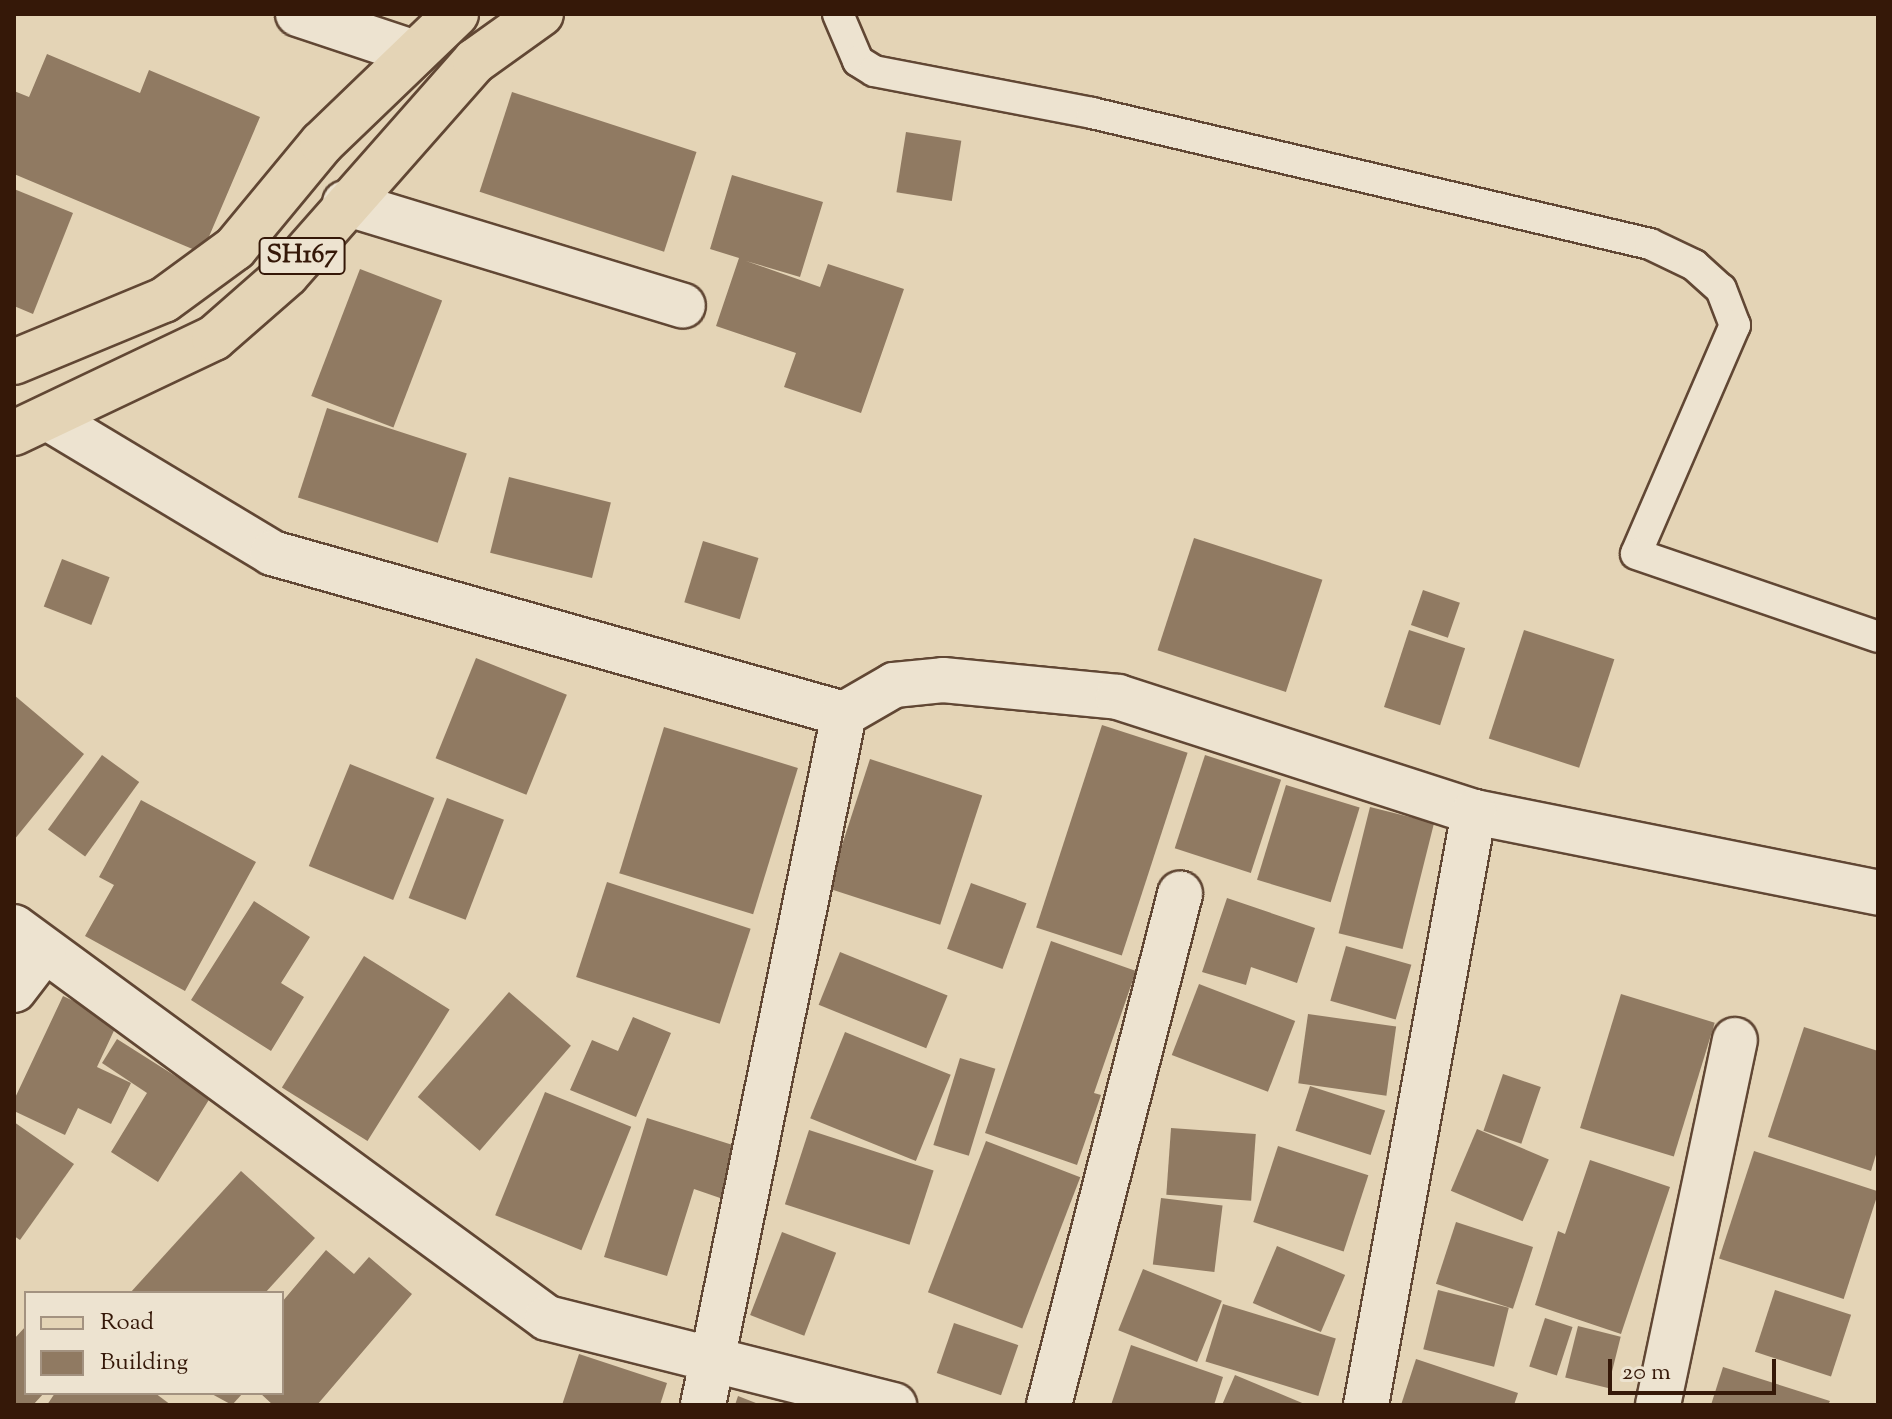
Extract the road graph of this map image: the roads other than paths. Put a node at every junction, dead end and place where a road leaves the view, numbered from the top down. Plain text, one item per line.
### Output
1 (298, 14) edge
2 (456, 14) edge
3 (541, 14) edge
4 (838, 14) edge
5 (415, 53) junction
6 (345, 203) junction
7 (683, 306) dead end
8 (14, 362) edge
9 (33, 426) edge
10 (1878, 637) edge
11 (844, 714) junction
12 (1474, 812) junction
13 (1878, 893) edge
14 (1180, 894) dead end
15 (29, 939) edge
16 (14, 990) edge
17 (1735, 1040) dead end
18 (711, 1360) junction
19 (703, 1405) edge
20 (894, 1405) edge
21 (1049, 1405) edge
22 (1366, 1405) edge
23 (1658, 1405) edge

1 - 5 street
2 - 5 main road, SH167
3 - 6 main road, SH167
4 - 10 lane
5 - 8 main road, SH167
6 - 7 street
6 - 9 main road, SH167
9 - 11 street
11 - 12 street
11 - 18 street
12 - 13 street
12 - 22 street
14 - 21 street
15 - 16 street
15 - 18 street
17 - 23 street
18 - 19 street
18 - 20 street

